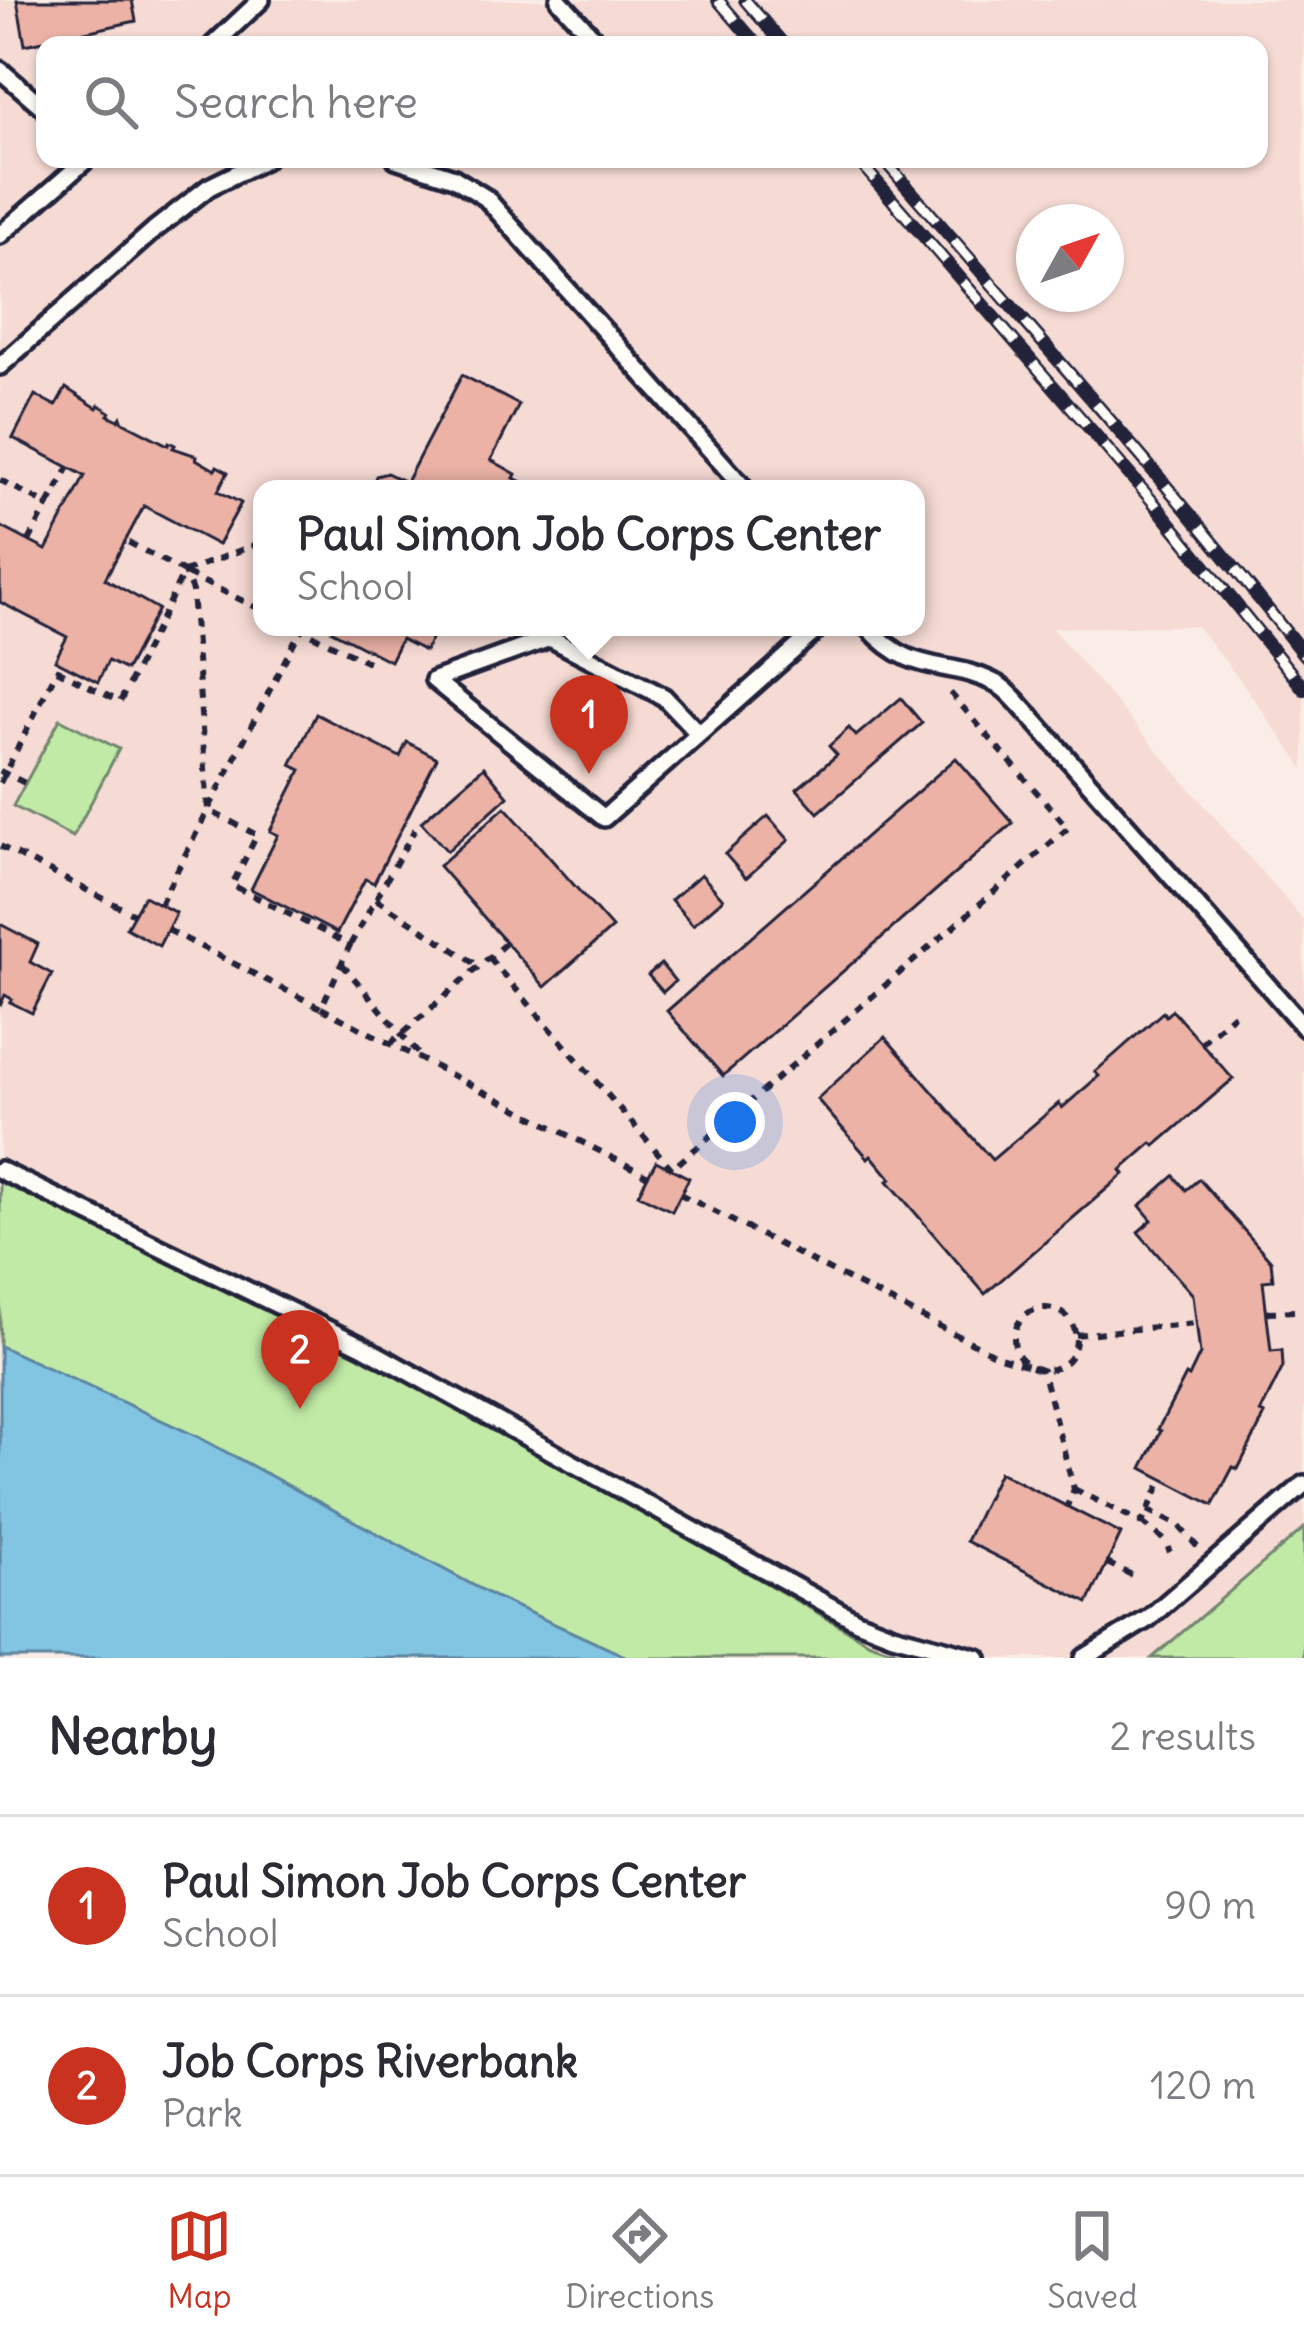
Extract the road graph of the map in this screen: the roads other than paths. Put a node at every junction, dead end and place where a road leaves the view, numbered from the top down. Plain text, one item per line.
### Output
1 (261, 0) edge
2 (559, 0) edge
3 (242, 7) edge
4 (220, 36) edge
5 (592, 36) edge
6 (0, 70) edge
7 (36, 101) edge
8 (77, 168) edge
9 (248, 168) edge
10 (423, 168) edge
11 (0, 235) edge
12 (0, 366) edge
13 (737, 480) edge
14 (810, 636) edge
15 (877, 636) edge
16 (699, 734) junction
17 (1304, 1027) edge
18 (0, 1170) edge
19 (1304, 1484) edge
20 (978, 1658) edge
21 (1084, 1658) edge

1 - 3 lane
2 - 5 lane
3 - 4 lane
6 - 7 lane
8 - 11 lane
9 - 12 lane
10 - 13 lane
14 - 16 lane
15 - 17 lane
16 - 16 lane
18 - 20 lane
19 - 21 lane

